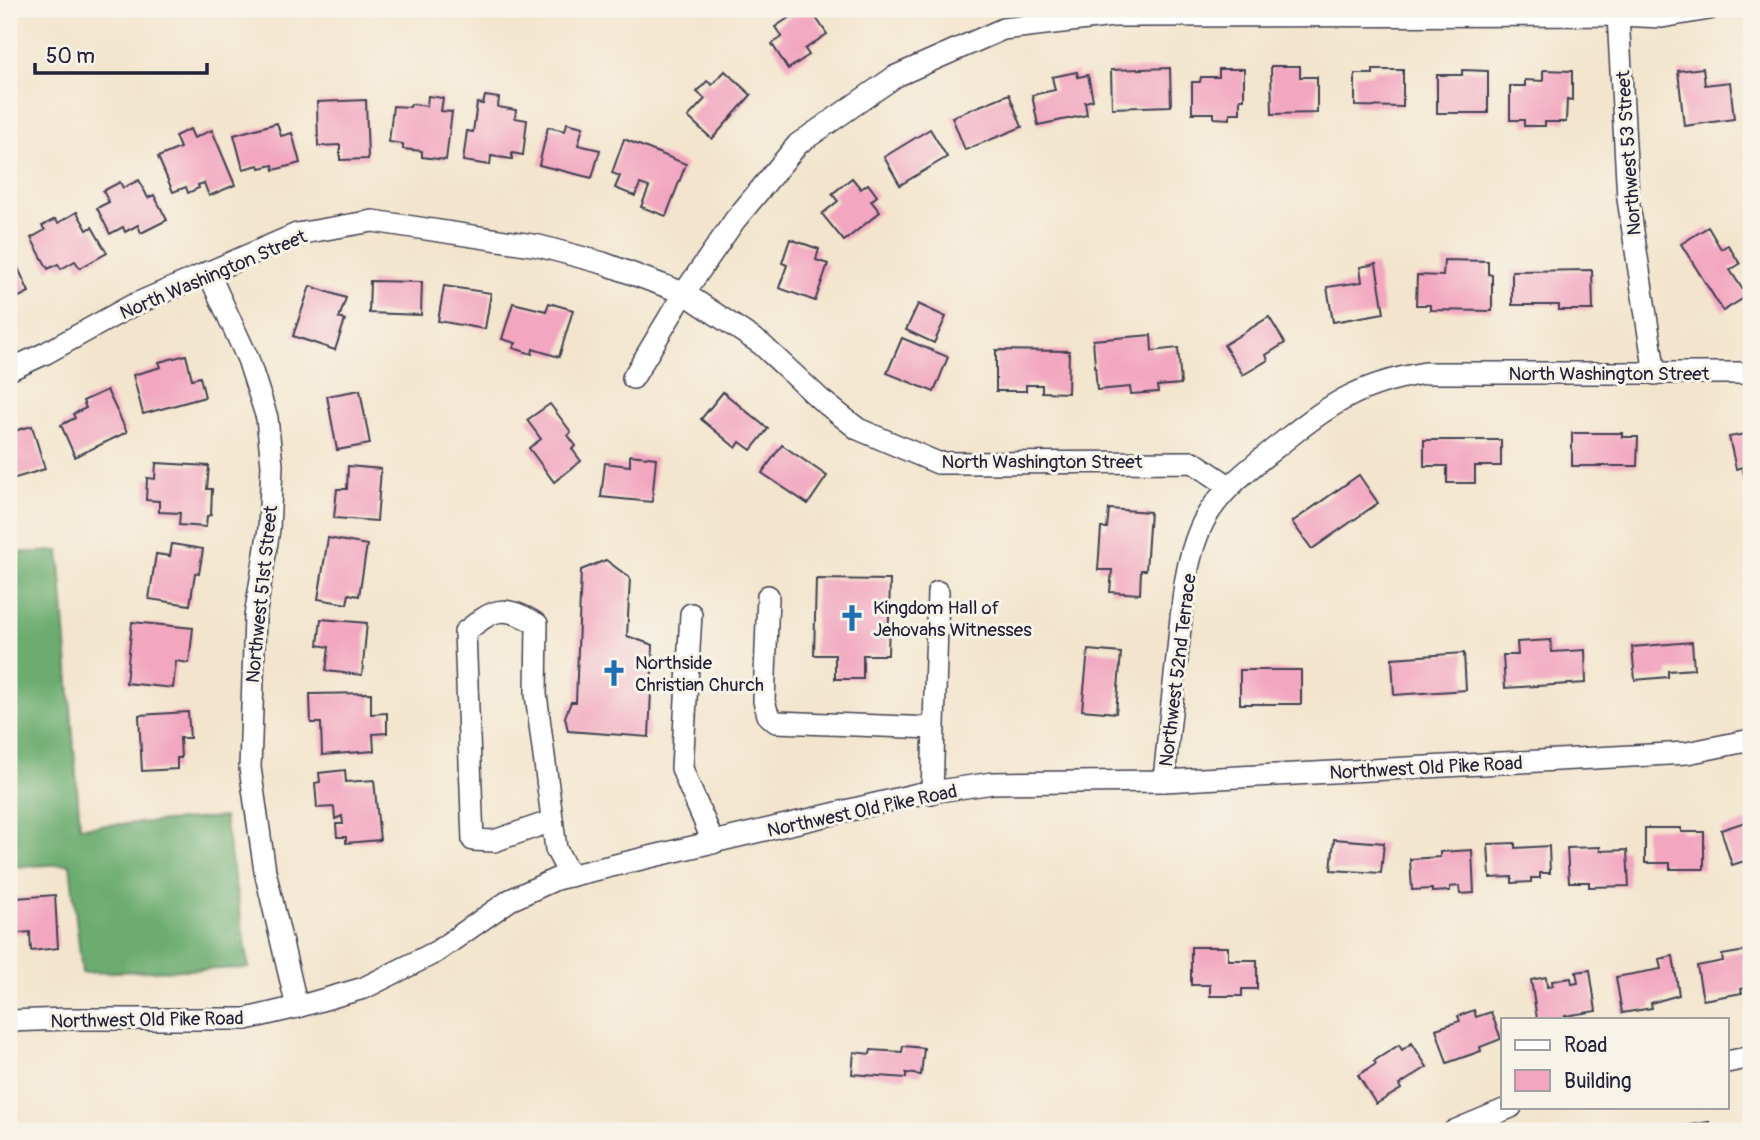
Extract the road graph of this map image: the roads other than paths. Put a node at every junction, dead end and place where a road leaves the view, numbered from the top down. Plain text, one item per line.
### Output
1 (1709, 9) edge
2 (1618, 15) junction
3 (1001, 19) edge
4 (208, 272) junction
5 (684, 293) junction
6 (9, 370) edge
7 (1751, 373) edge
8 (1655, 374) junction
9 (633, 378) dead end
10 (1229, 486) junction
11 (938, 592) dead end
12 (768, 596) dead end
13 (691, 614) dead end
14 (934, 728) junction
15 (1751, 740) edge
16 (1164, 781) junction
17 (932, 793) junction
18 (552, 821) junction
19 (713, 843) junction
20 (570, 876) junction
21 (298, 1007) junction
22 (9, 1021) edge
23 (1751, 1057) edge
24 (1728, 1062) edge
25 (1509, 1108) edge
26 (1454, 1131) edge

1 - 2 street
2 - 3 street
2 - 8 street, Northwest 53 Street
3 - 5 street
4 - 5 street, North Washington Street
4 - 6 street, North Washington Street
4 - 21 street, Northwest 51st Street
5 - 9 street
5 - 10 street, North Washington Street
7 - 8 street, North Washington Street
8 - 10 street, North Washington Street
10 - 16 street, Northwest 52nd Terrace
11 - 14 street
12 - 14 street
13 - 19 street
14 - 17 street
15 - 16 street, Northwest Old Pike Road
16 - 17 street, Northwest Old Pike Road
17 - 19 street, Northwest Old Pike Road
18 - 18 street
18 - 20 street
19 - 20 street, Northwest Old Pike Road
20 - 21 street, Northwest Old Pike Road
21 - 22 street, Northwest Old Pike Road
23 - 24 street
25 - 26 street

